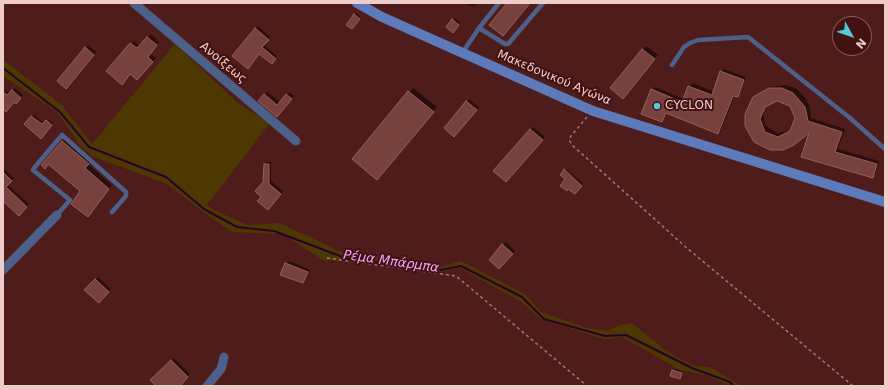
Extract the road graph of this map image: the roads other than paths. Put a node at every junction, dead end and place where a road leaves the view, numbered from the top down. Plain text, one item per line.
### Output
1 (134, 3) edge
2 (357, 3) edge
3 (500, 3) edge
4 (543, 3) edge
5 (479, 28) junction
6 (463, 52) junction
7 (672, 65) dead end
8 (296, 140) dead end
9 (885, 149) edge
10 (885, 202) edge
11 (112, 212) dead end
12 (57, 215) joint
13 (3, 270) edge
14 (224, 357) dead end
15 (207, 386) edge

1 - 8 street, Ανοίξεως
2 - 6 main road, Μακεδονικού Αγώνα
3 - 5 lane
4 - 5 lane
5 - 6 lane
6 - 10 main road, Μακεδονικού Αγώνα
7 - 9 lane
11 - 12 lane
12 - 13 street
14 - 15 street

